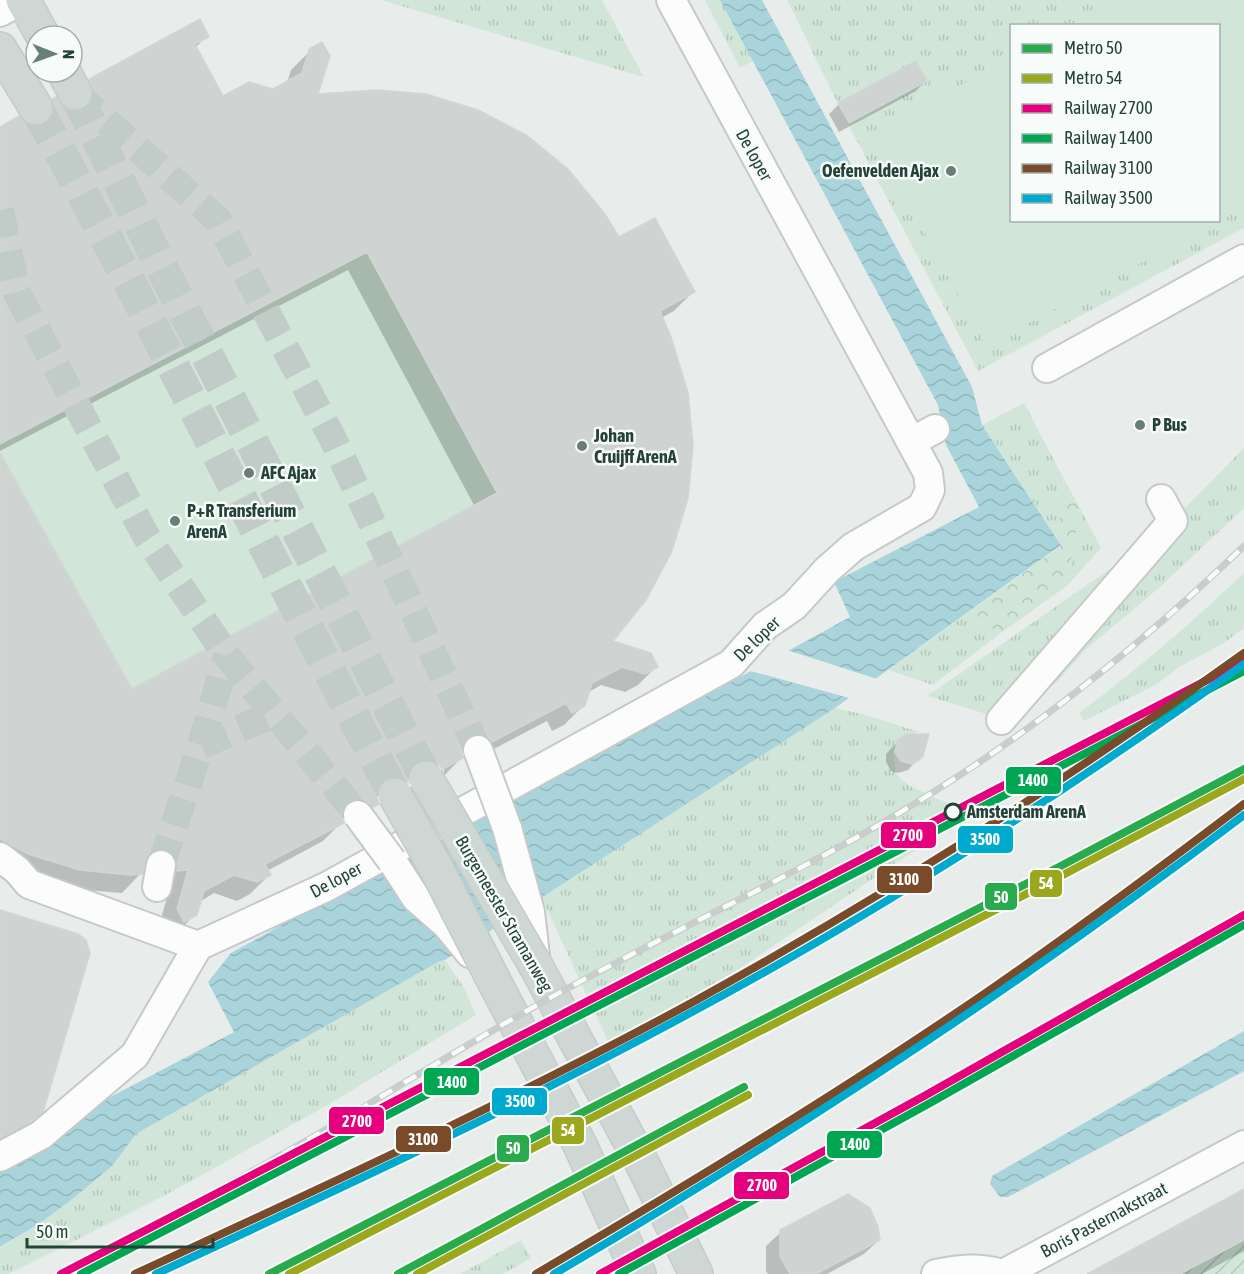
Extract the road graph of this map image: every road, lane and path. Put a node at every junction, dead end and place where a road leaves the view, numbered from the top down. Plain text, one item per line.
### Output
1 (22, 0) edge
2 (671, 0) edge
3 (0, 12) edge
4 (36, 24) edge
5 (0, 49) edge
6 (36, 108) tunnel mouth
7 (1244, 259) edge
8 (1047, 368) dead end
9 (1161, 499) dead end
10 (1001, 720) dead end
11 (477, 750) tunnel mouth
12 (426, 778) tunnel mouth
13 (395, 795) tunnel mouth
14 (358, 815) tunnel mouth
15 (0, 857) edge
16 (198, 946) junction
17 (536, 966) junction
18 (495, 983) junction
19 (1244, 1145) edge
20 (0, 1157) edge
21 (949, 1272) edge
22 (639, 1274) edge
23 (696, 1274) edge
24 (1003, 1274) edge

1 - 3 street
1 - 4 main road
2 - 16 street, De loper
5 - 6 main road
7 - 8 street
9 - 10 street
11 - 17 street, bridge
12 - 17 main road, Burgemeester Stramanweg, bridge
13 - 18 main road, Burgemeester Stramanweg, bridge
14 - 18 street, bridge
15 - 16 street
16 - 20 street
17 - 23 main road, Burgemeester Stramanweg
18 - 22 main road, Burgemeester Stramanweg
19 - 24 street, Boris Pasternakstraat
21 - 24 street, Boris Pasternakstraat

